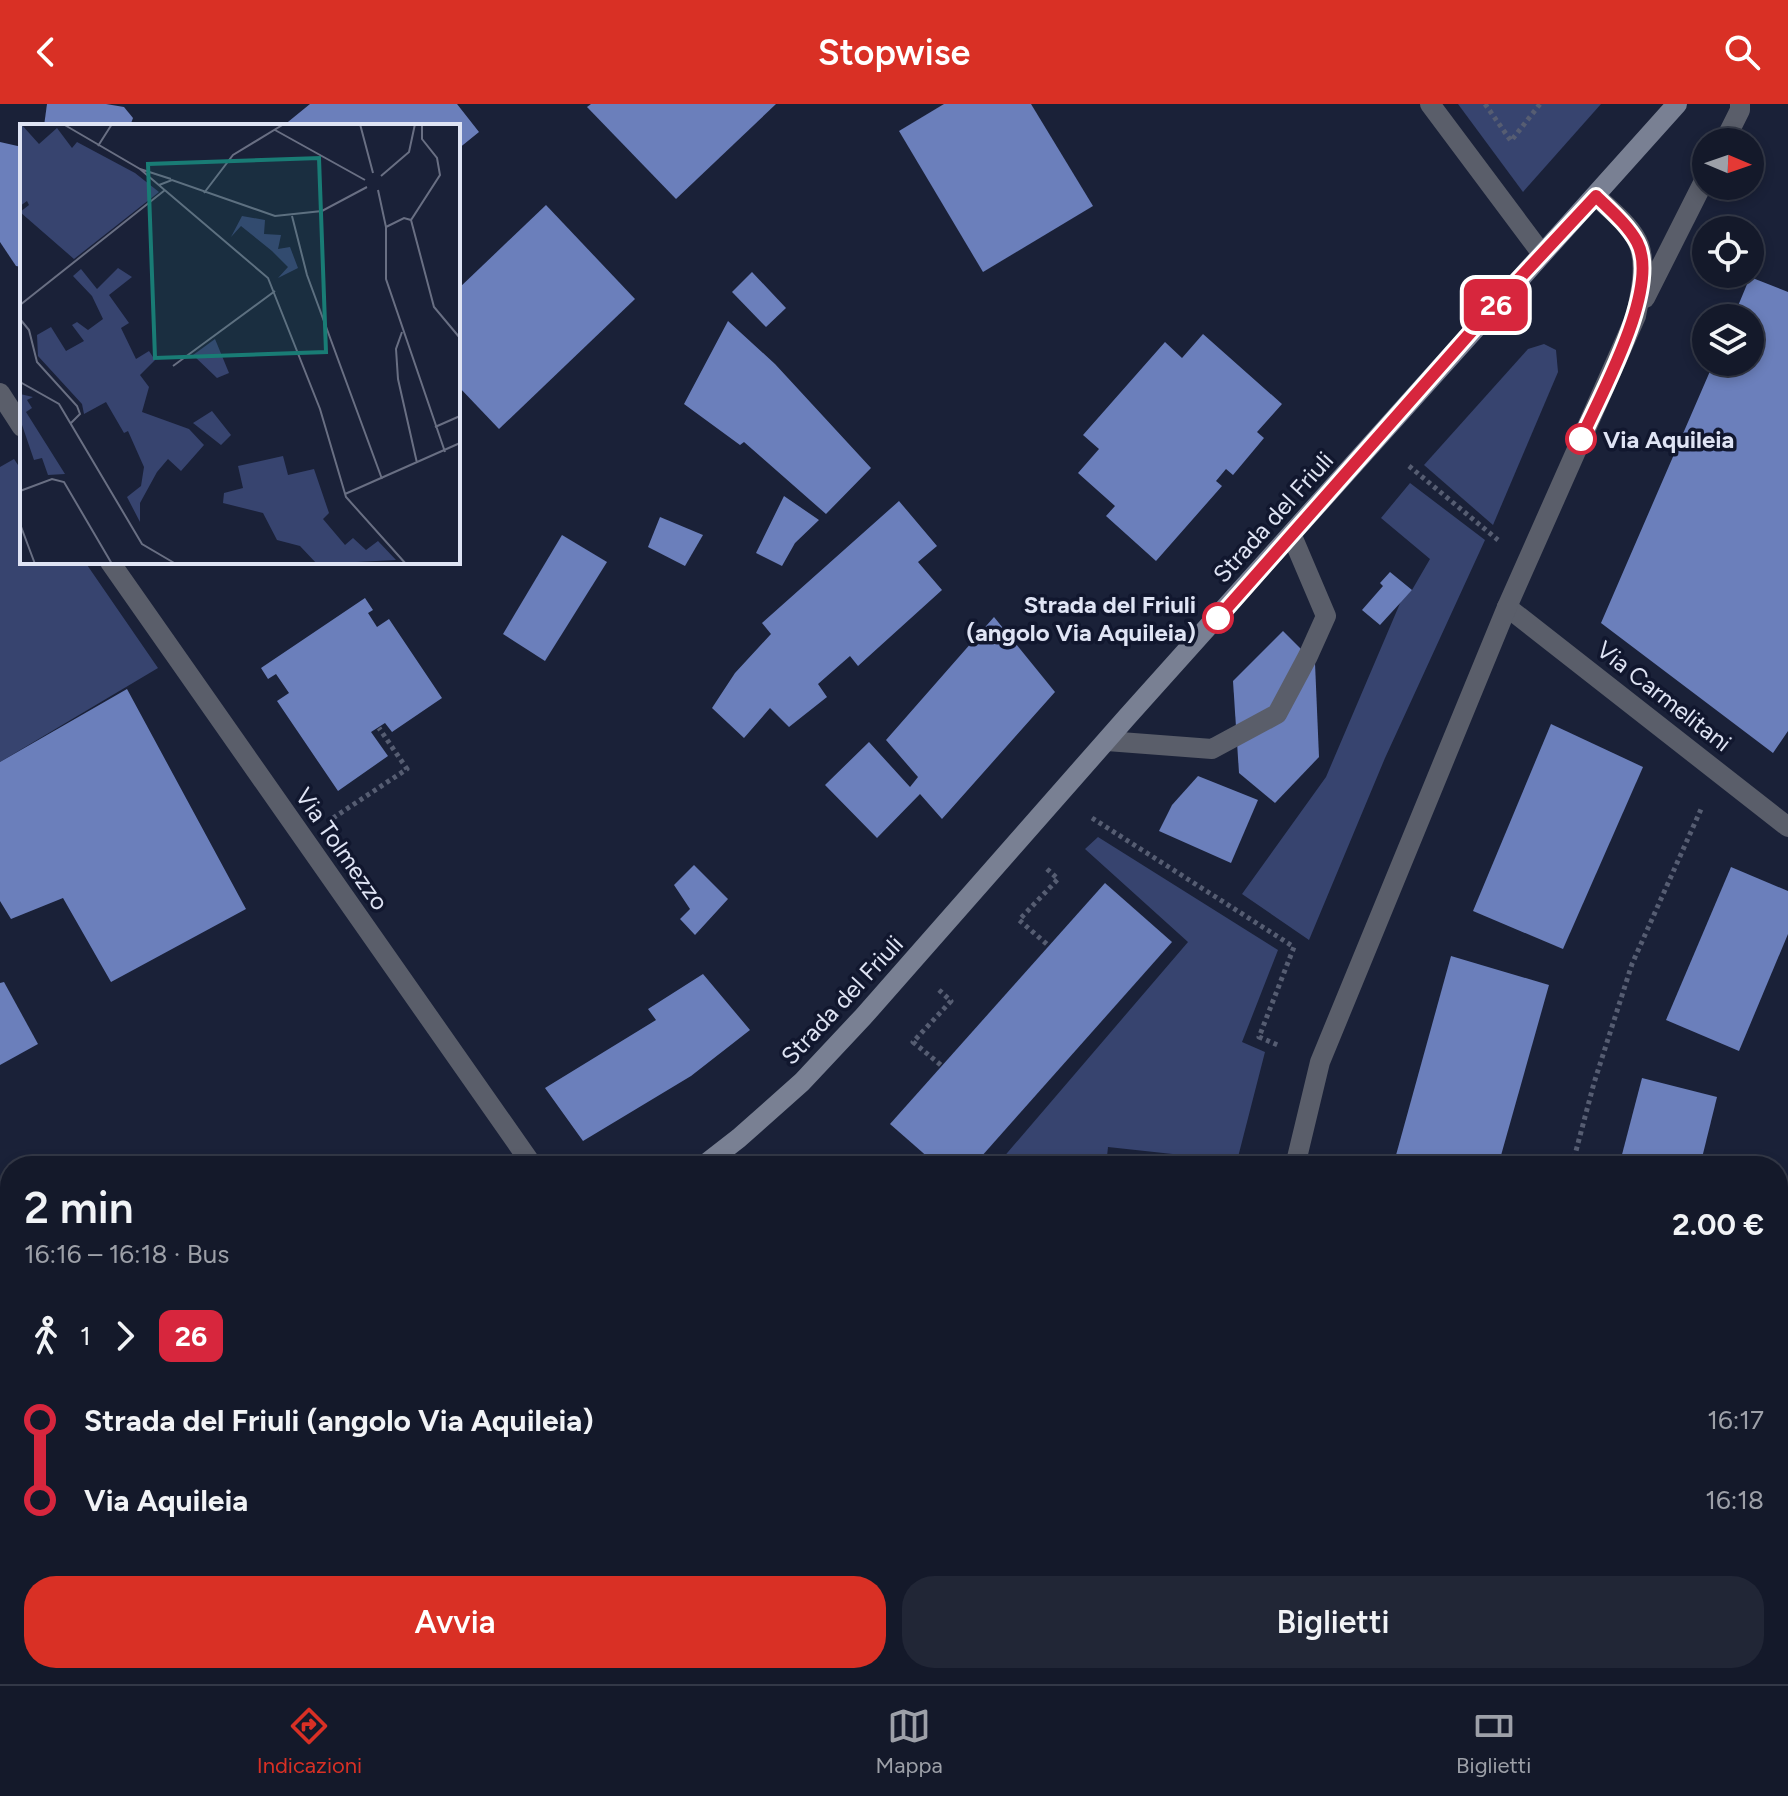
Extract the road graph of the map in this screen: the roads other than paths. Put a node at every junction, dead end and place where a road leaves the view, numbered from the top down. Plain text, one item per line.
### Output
1 (1430, 104) edge
2 (1677, 104) edge
3 (1740, 104) edge
4 (1731, 128) edge
5 (1596, 196) junction
6 (1694, 200) edge
7 (1542, 254) junction
8 (1636, 316) junction
9 (0, 393) edge
10 (20, 424) edge
11 (1292, 536) junction
12 (111, 564) edge
13 (1507, 607) junction
14 (1107, 741) junction
15 (1788, 827) edge
16 (526, 1156) edge
17 (715, 1156) edge
18 (1297, 1156) edge

1 - 7 street
2 - 5 main road, Strada del Friuli
3 - 4 street
5 - 7 main road, Strada del Friuli
5 - 8 street
6 - 8 street
7 - 11 main road, Strada del Friuli
8 - 13 street
9 - 10 street
11 - 14 main road, Strada del Friuli
11 - 14 street
12 - 16 street, Via Tolmezzo
13 - 15 street, Via Carmelitani
13 - 18 street
14 - 17 main road, Strada del Friuli

